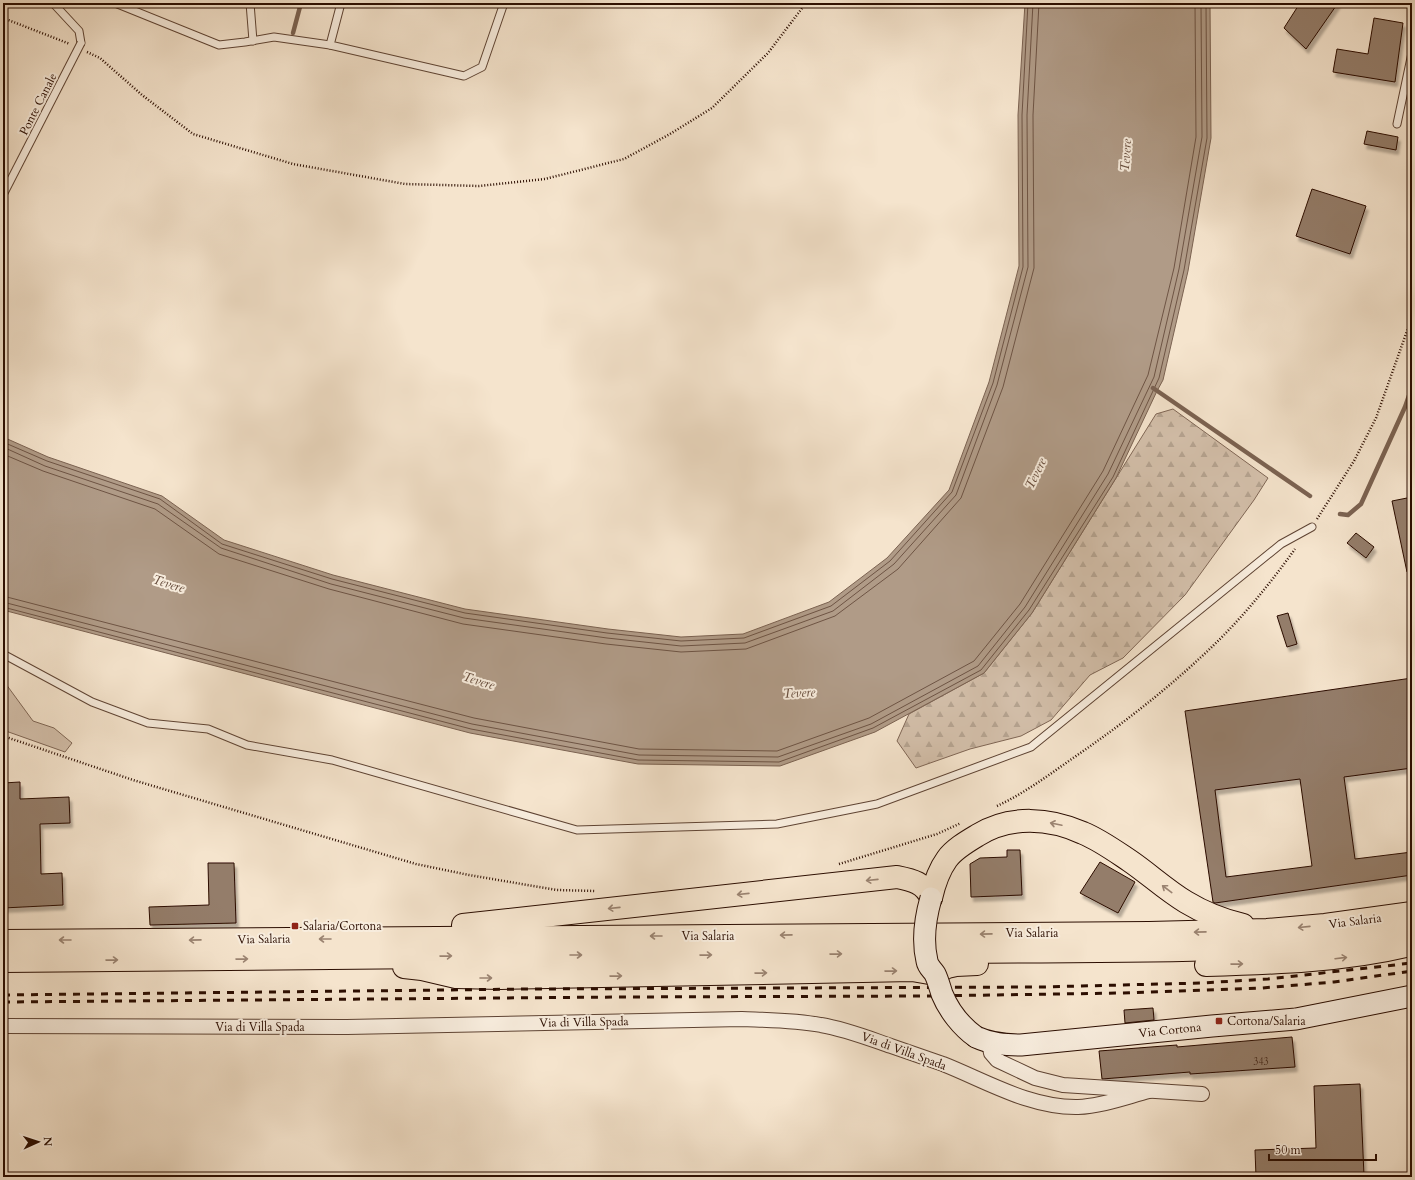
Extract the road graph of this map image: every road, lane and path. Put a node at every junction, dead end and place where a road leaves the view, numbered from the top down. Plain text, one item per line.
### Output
1 (54, 3) edge
2 (115, 3) edge
3 (250, 3) edge
4 (341, 3) edge
5 (504, 3) edge
6 (806, 3) edge
7 (125, 5) edge
8 (3, 18) edge
9 (252, 41) junction
10 (72, 45) dead end
11 (330, 45) junction
12 (86, 51) dead end
13 (1412, 53) edge
14 (1397, 124) dead end
15 (3, 195) edge
16 (1412, 317) edge
17 (1312, 527) junction
18 (3, 654) edge
19 (3, 736) edge
20 (992, 808) dead end
21 (964, 821) dead end
22 (947, 859) junction
23 (837, 865) dead end
24 (897, 877) junction
25 (596, 891) dead end
26 (931, 898) junction
27 (1412, 913) edge
28 (1267, 930) junction
29 (1412, 931) edge
30 (364, 938) junction
31 (3, 941) edge
32 (1412, 944) edge
33 (337, 957) junction
34 (3, 961) edge
35 (935, 974) junction
36 (1412, 996) edge
37 (3, 1026) edge
38 (982, 1040) junction
39 (1149, 1091) junction
40 (1202, 1094) dead end

1 - 15 lane, Ponte Canale, bridge
2 - 7 lane
3 - 9 lane
4 - 11 lane
5 - 11 lane
6 - 12 path
7 - 9 lane
8 - 10 path
9 - 11 lane
13 - 14 lane
16 - 17 path
17 - 18 lane
17 - 20 path
19 - 25 path
21 - 23 path
22 - 24 main road
22 - 26 main road
28 -> 22 main road
24 - 26 main road
24 -> 30 main road
26 - 35 street
27 -> 28 main road, Via Salaria
28 -> 30 main road, Via Salaria
33 -> 29 main road, Via Salaria
30 -> 31 main road, Via Salaria
35 -> 32 main road
34 -> 33 main road, Via Salaria
33 -> 35 main road
35 - 38 street, bridge
36 - 38 street, Via Cortona
37 - 39 street, Via di Villa Spada
38 - 39 street, Via di Villa Spada
39 - 40 street, Via di Villa Spada

